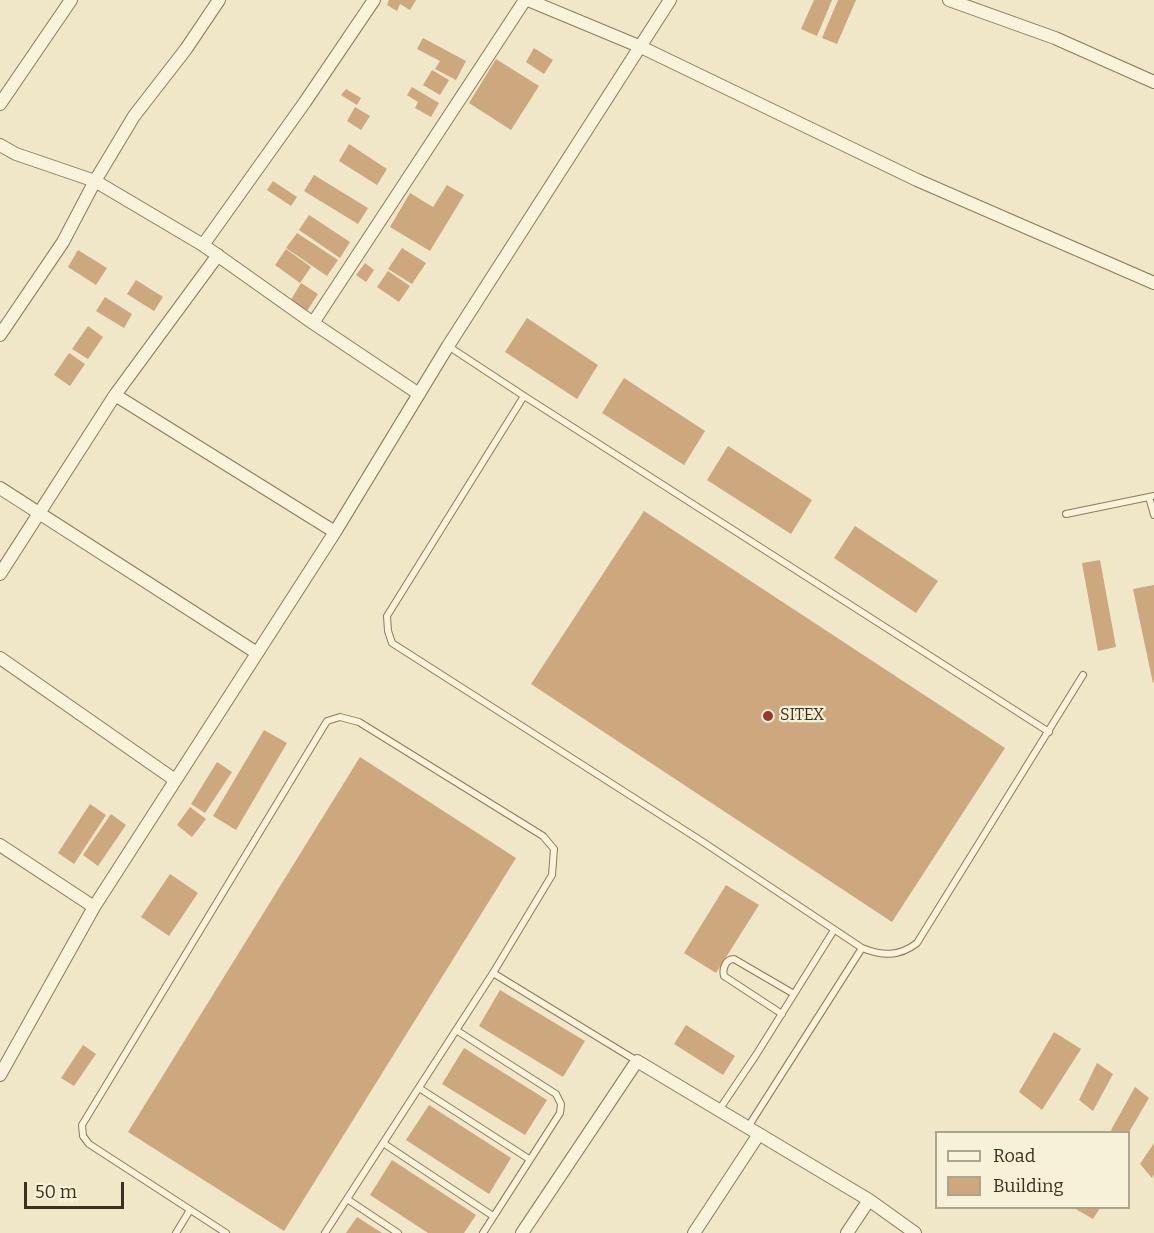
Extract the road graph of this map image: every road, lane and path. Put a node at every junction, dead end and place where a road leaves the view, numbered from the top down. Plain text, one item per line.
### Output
1 (71, 0) edge
2 (219, 0) edge
3 (374, 0) edge
4 (526, 0) edge
5 (670, 0) edge
6 (950, 0) edge
7 (641, 47) junction
8 (1154, 82) edge
9 (0, 104) edge
10 (0, 145) edge
11 (95, 181) junction
12 (203, 245) junction
13 (218, 255) junction
14 (1154, 283) edge
15 (313, 323) junction
16 (0, 335) edge
17 (448, 346) junction
18 (419, 394) junction
19 (115, 395) junction
20 (524, 396) junction
21 (0, 488) edge
22 (1152, 497) edge
23 (39, 514) junction
24 (1066, 514) dead end
25 (1154, 515) edge
26 (335, 532) junction
27 (0, 574) edge
28 (257, 653) junction
29 (0, 658) edge
30 (1083, 675) dead end
31 (1049, 732) junction
32 (174, 780) junction
33 (0, 845) edge
34 (94, 907) junction
35 (834, 930) junction
36 (862, 948) junction
37 (493, 973) junction
38 (794, 994) junction
39 (782, 1014) junction
40 (456, 1030) junction
41 (637, 1061) junction
42 (0, 1075) edge
43 (419, 1088) junction
44 (719, 1110) junction
45 (748, 1127) junction
46 (759, 1134) junction
47 (383, 1143) junction
48 (530, 1159) junction
49 (347, 1199) junction
50 (869, 1200) junction
51 (190, 1210) junction
52 (494, 1216) junction
53 (176, 1233) edge
54 (225, 1233) edge
55 (325, 1233) edge
56 (398, 1233) edge
57 (483, 1233) edge
58 (522, 1233) edge
59 (694, 1233) edge
60 (847, 1233) edge
61 (915, 1233) edge

1 - 9 street
2 - 11 street
3 - 12 street
4 - 7 street
4 - 15 street
5 - 7 street
6 - 8 street
7 - 14 street
7 - 17 street
10 - 11 street
11 - 12 street
11 - 16 street
12 - 13 street
13 - 15 street
13 - 19 street
15 - 18 street
17 - 18 street
17 - 20 lane
18 - 26 street
19 - 23 street
19 - 26 street
20 - 31 lane
20 - 35 lane
21 - 23 street
22 - 24 lane
22 - 25 lane
23 - 27 street
23 - 28 street
26 - 28 street
28 - 32 street
29 - 32 street
30 - 31 lane
31 - 36 lane
32 - 34 street
33 - 34 street
34 - 42 street
35 - 36 lane
35 - 38 lane
36 - 45 lane
37 - 40 lane
37 - 41 lane
37 - 51 lane
38 - 39 lane
38 - 39 lane
39 - 44 lane
40 - 43 lane
40 - 48 lane
41 - 44 street
41 - 58 street
43 - 47 lane
43 - 48 lane
44 - 45 street
45 - 46 street
46 - 50 street
46 - 59 street
47 - 49 lane
47 - 52 lane
48 - 52 lane
49 - 55 lane
49 - 56 lane
50 - 60 street
50 - 61 street
51 - 53 lane
51 - 54 lane
52 - 57 lane

